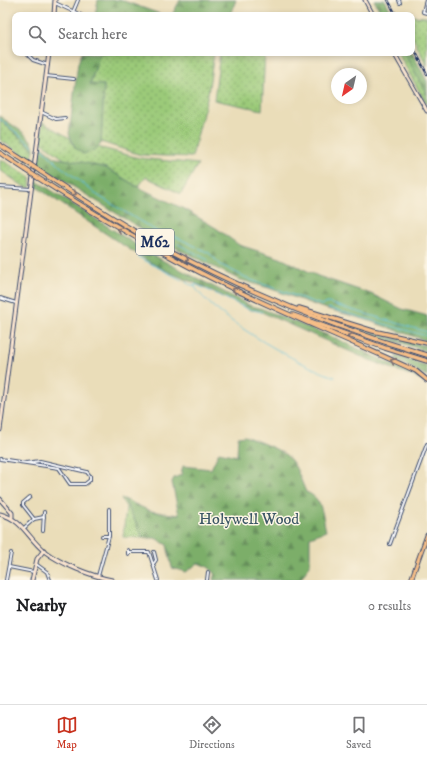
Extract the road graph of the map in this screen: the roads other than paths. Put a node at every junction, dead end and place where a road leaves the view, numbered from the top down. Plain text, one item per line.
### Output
1 (78, 0) edge
2 (365, 0) edge
3 (426, 0) edge
4 (55, 2) edge
5 (54, 12) edge
6 (73, 12) joint
7 (371, 12) edge
8 (427, 13) edge
9 (29, 56) edge
10 (49, 56) edge
11 (396, 56) edge
12 (48, 65) junction
13 (46, 76) junction
14 (74, 79) dead end
15 (427, 111) edge
16 (41, 112) junction
17 (65, 118) dead end
18 (0, 145) edge
19 (0, 153) edge
20 (0, 186) edge
21 (31, 189) junction
22 (0, 298) edge
23 (275, 301) junction
24 (16, 303) junction
25 (271, 306) junction
26 (427, 343) edge
27 (427, 355) edge
28 (427, 361) edge
29 (427, 380) edge
30 (2, 403) edge
31 (0, 430) edge
32 (427, 444) edge
33 (0, 459) edge
34 (26, 463) junction
35 (30, 497) dead end
36 (0, 499) edge
37 (109, 509) dead end
38 (44, 512) dead end
39 (0, 514) edge
40 (10, 517) junction
41 (44, 517) junction
42 (34, 519) junction
43 (24, 528) junction
44 (43, 531) dead end
45 (427, 535) edge
46 (102, 536) dead end
47 (109, 536) junction
48 (390, 544) dead end
49 (44, 550) junction
50 (128, 552) dead end
51 (154, 552) dead end
52 (11, 553) dead end
53 (153, 563) junction
54 (36, 564) junction
55 (9, 567) junction
56 (34, 572) junction
57 (208, 572) dead end
58 (98, 576) junction
59 (104, 579) edge
60 (6, 580) edge
61 (32, 580) edge
62 (50, 580) edge
63 (112, 580) edge
64 (158, 580) edge
65 (207, 580) edge
66 (411, 580) edge

1 - 6 street
2 - 7 street
3 - 8 street
4 - 5 street
4 - 6 street
9 - 12 street
10 - 12 street
11 - 15 street
12 - 13 street
13 - 14 street
13 - 16 street
16 - 17 street
16 - 21 street
18 -> 23 highway, M62, bridge
25 -> 19 highway, M62, bridge
20 - 21 street
21 - 24 street
22 - 24 street
23 - 26 highway
23 - 27 highway, M62
24 - 30 street
28 -> 25 highway, M62
29 -> 25 highway, M62
30 - 31 street
32 - 48 street
33 - 34 street
34 - 34 street
35 - 42 street
36 - 40 street
37 - 47 street
38 - 41 street
39 - 40 street
40 - 43 street
41 - 42 street
41 - 44 street
42 - 43 street
43 - 49 street
45 - 66 main road
46 - 47 street
47 - 58 street
49 - 54 street
49 - 58 street
50 - 53 street
51 - 53 street
52 - 55 street
53 - 64 street
54 - 56 street
54 - 62 street
55 - 56 street
55 - 60 street
56 - 61 street
57 - 65 street
58 - 59 street
59 - 63 street

